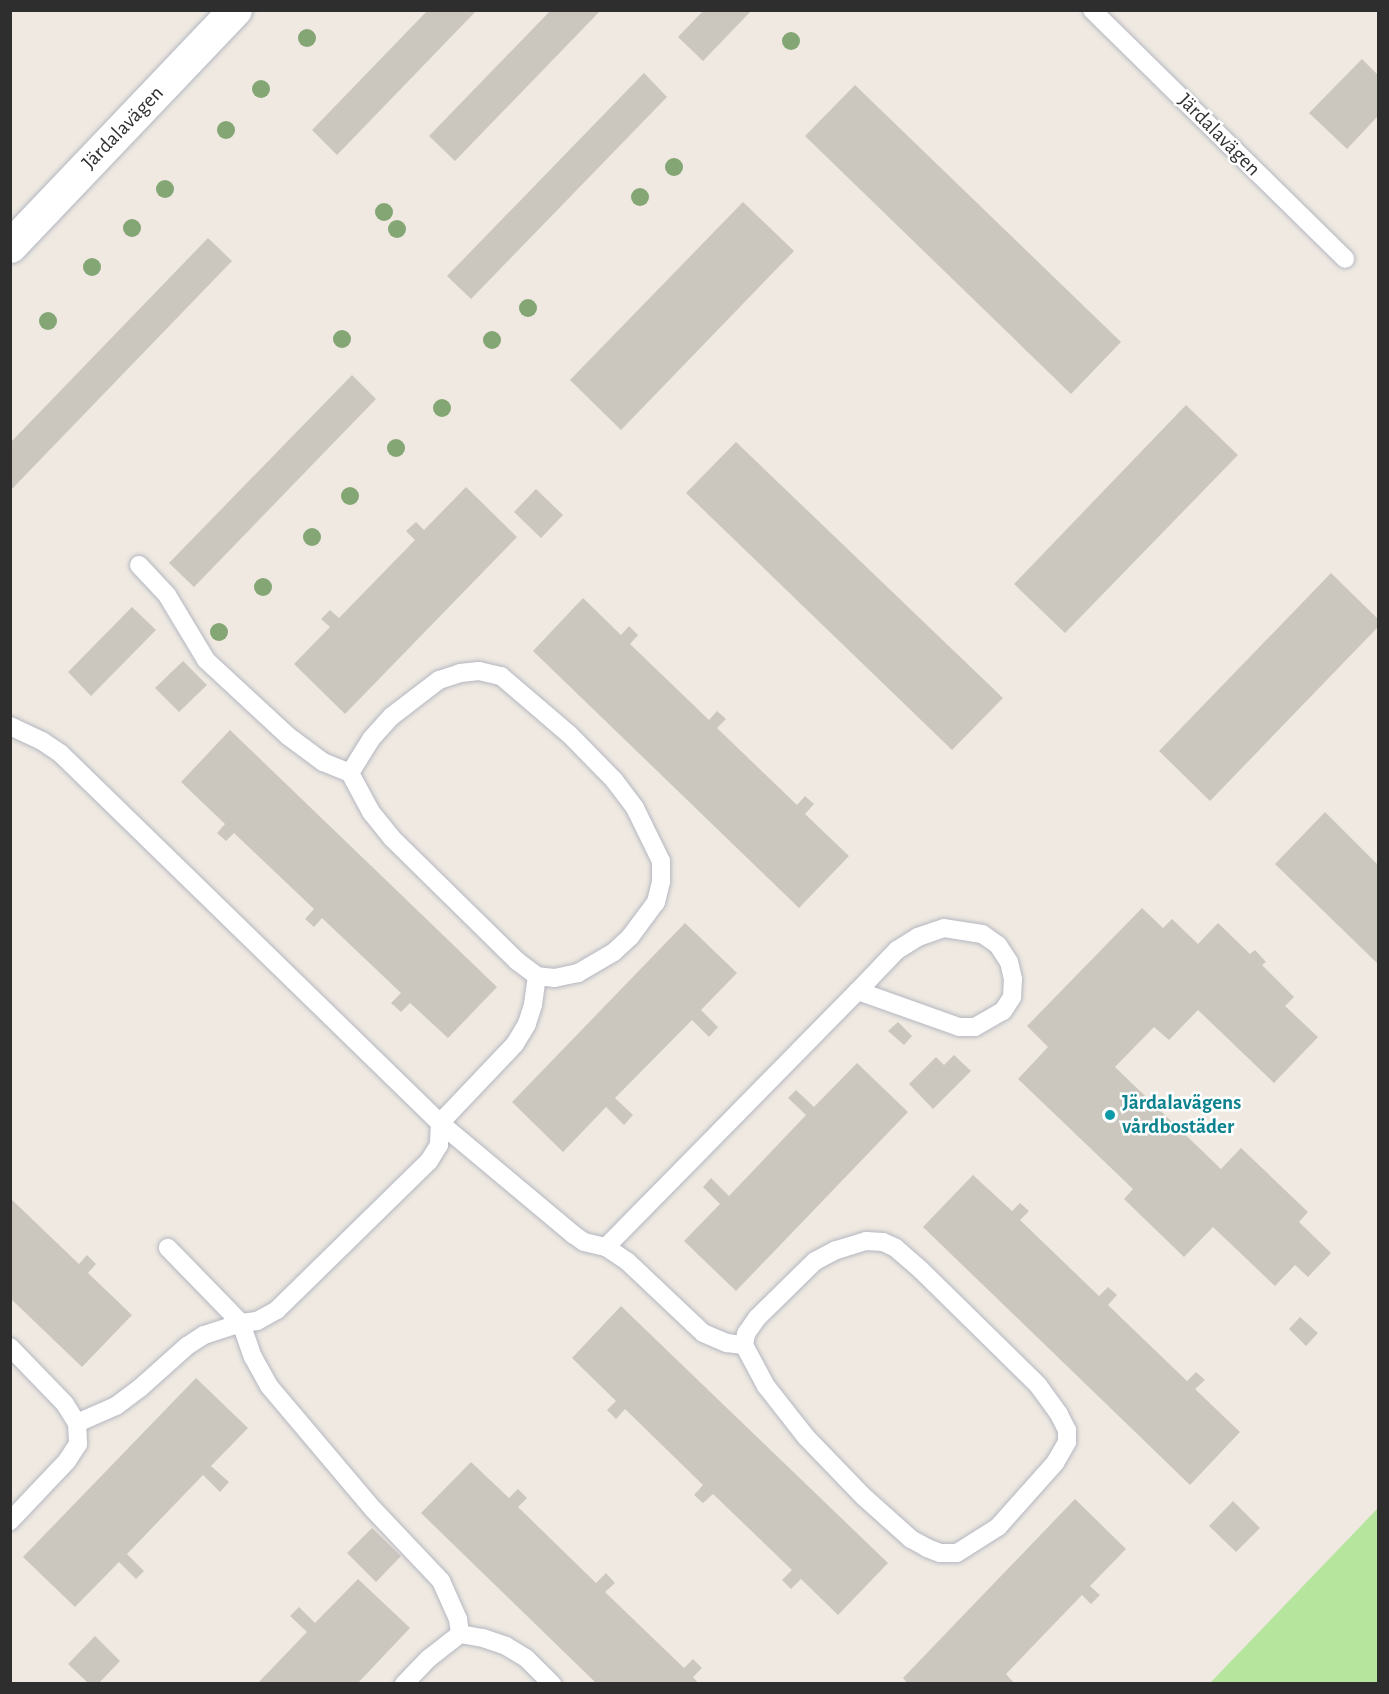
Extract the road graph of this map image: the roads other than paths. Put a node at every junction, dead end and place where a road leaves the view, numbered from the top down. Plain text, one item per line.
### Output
1 (236, 10) edge
2 (1092, 10) edge
3 (10, 246) edge
4 (1345, 259) dead end
5 (139, 565) dead end
6 (10, 726) edge
7 (350, 773) junction
8 (537, 976) junction
9 (858, 991) junction
10 (440, 1123) junction
11 (606, 1247) junction
12 (168, 1248) dead end
13 (241, 1323) junction
14 (744, 1345) junction
15 (10, 1347) edge
16 (77, 1423) junction
17 (10, 1521) edge
18 (460, 1634) junction
19 (404, 1683) edge
20 (552, 1683) edge

1 - 3 street, Järdalavägen
2 - 4 lane, Järdalavägen
5 - 7 lane
6 - 10 lane
7 - 8 lane
7 - 8 lane
8 - 10 lane
9 - 9 lane
9 - 11 lane
10 - 11 lane
10 - 13 lane
11 - 14 lane
12 - 13 lane
13 - 16 lane
13 - 18 lane
14 - 14 lane
15 - 16 lane
16 - 17 lane
18 - 19 lane
18 - 20 lane

